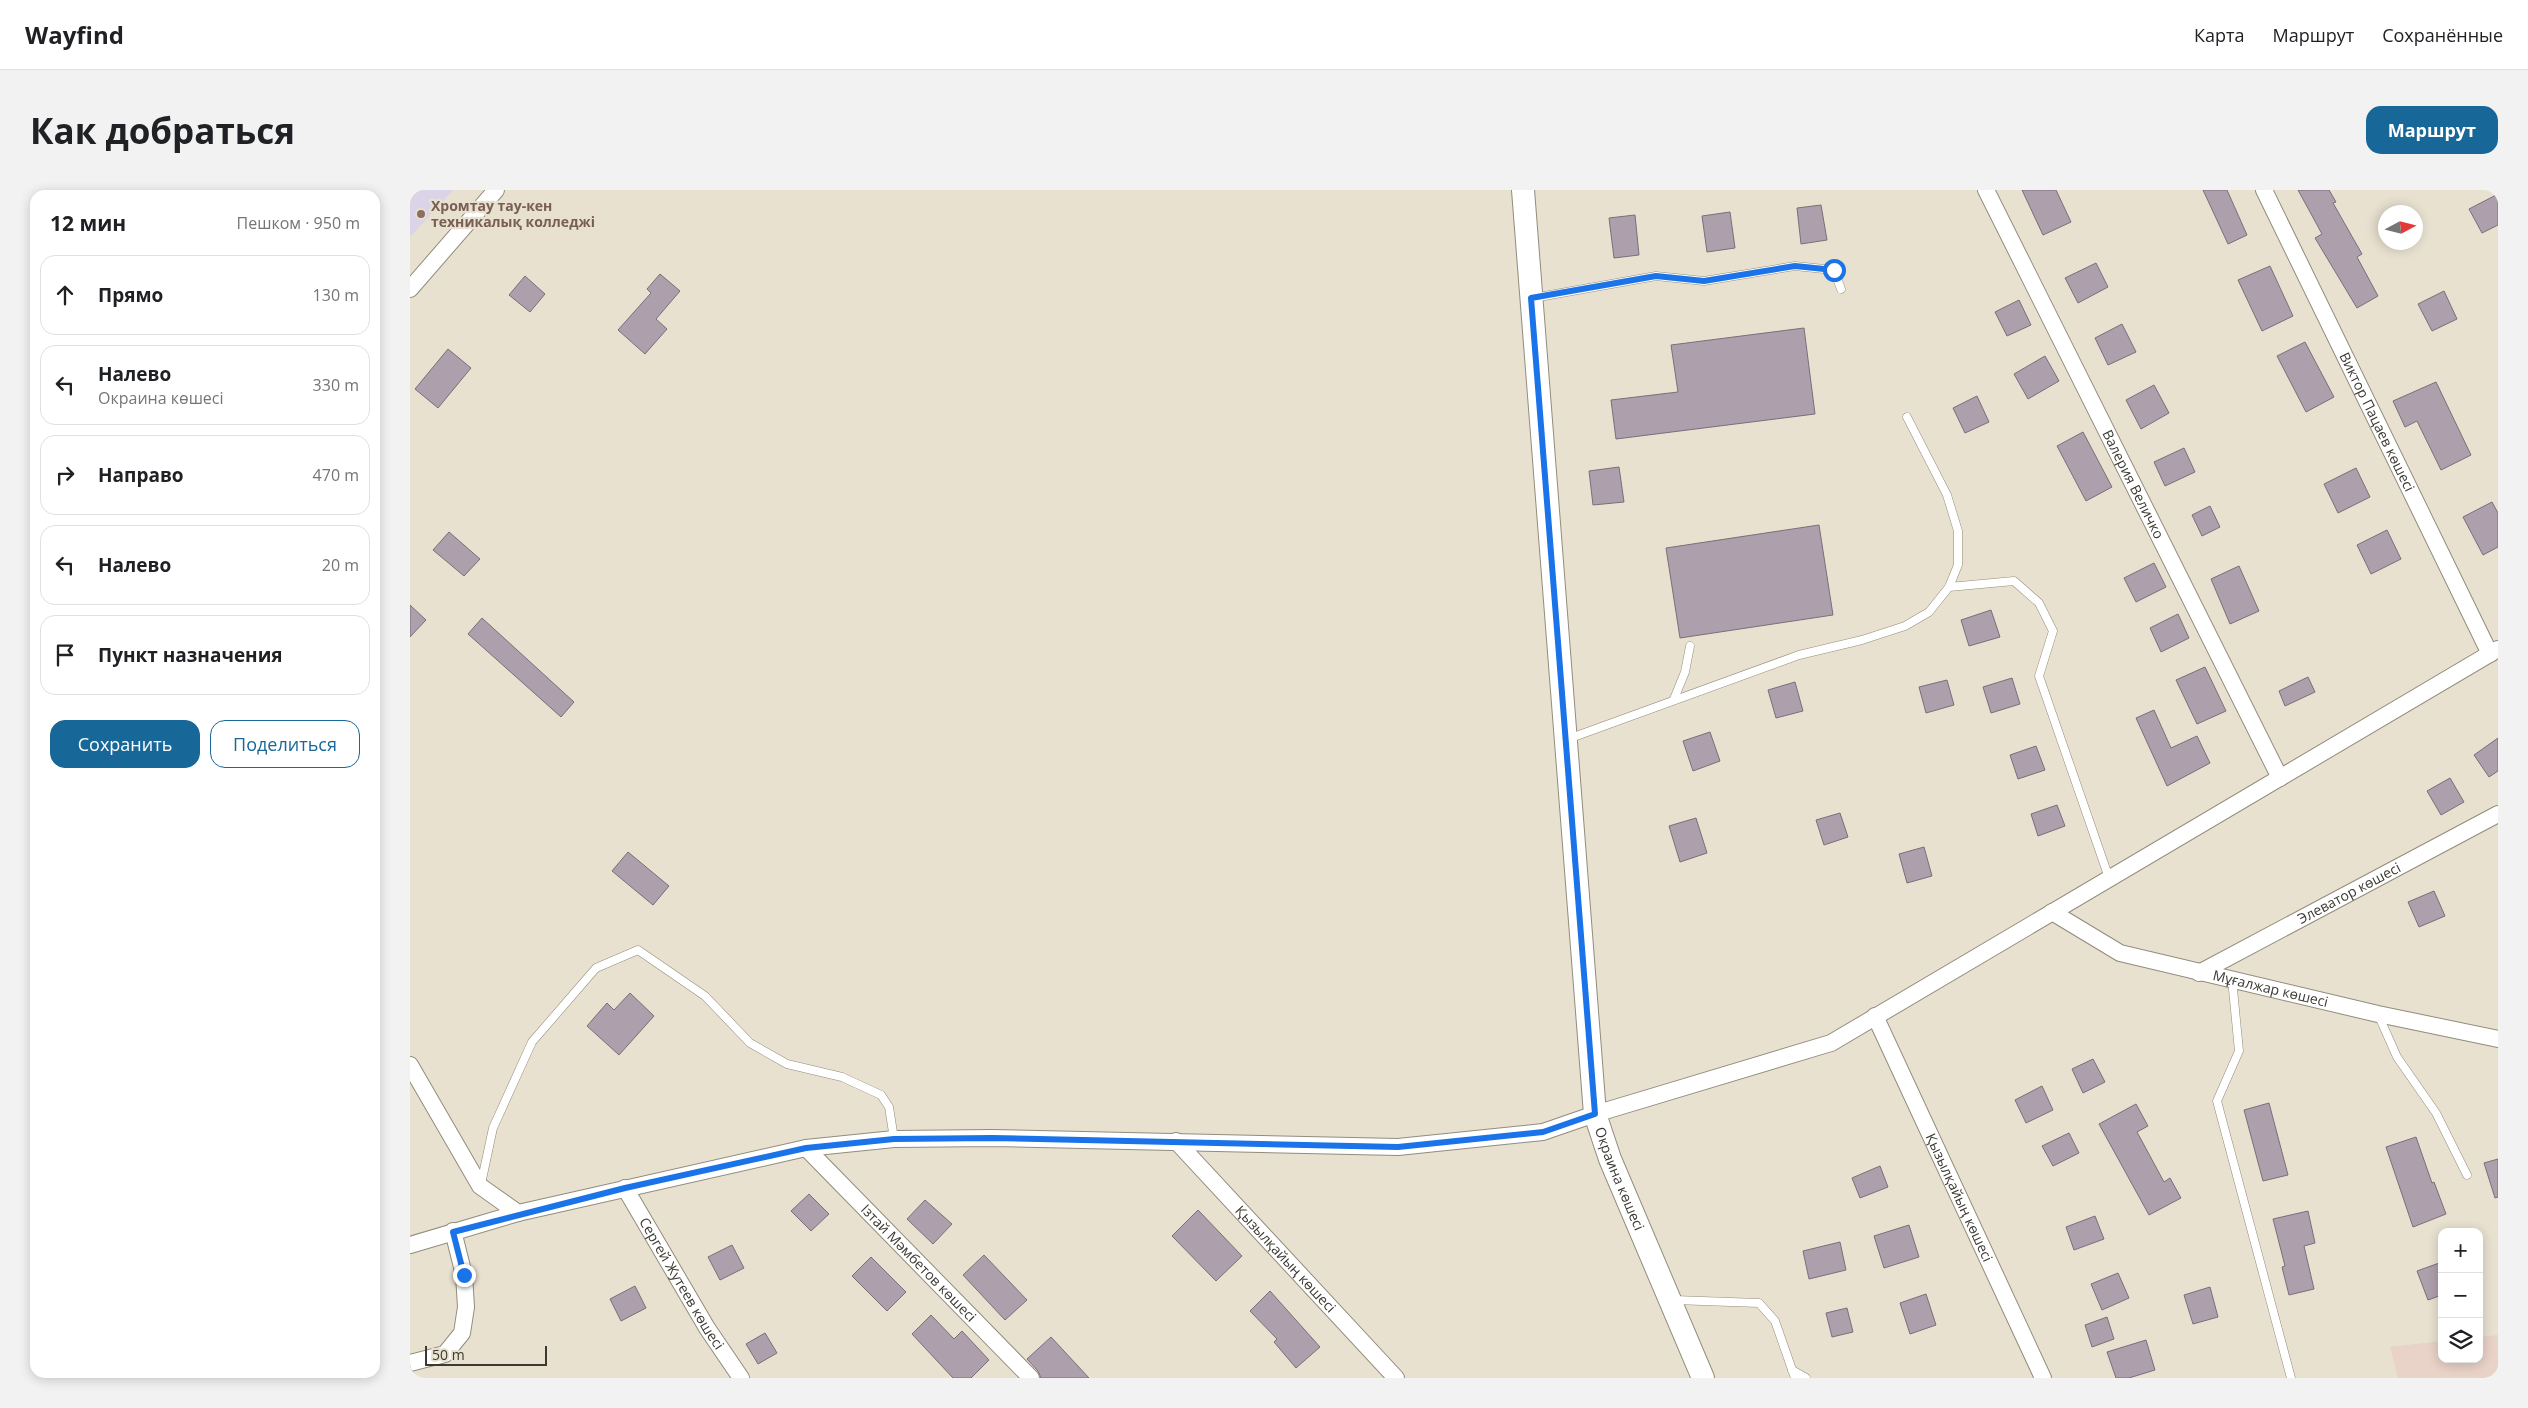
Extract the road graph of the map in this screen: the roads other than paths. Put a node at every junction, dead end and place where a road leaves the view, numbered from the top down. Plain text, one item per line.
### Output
1 (496, 190) edge
2 (1522, 190) edge
3 (1986, 190) edge
4 (2264, 190) edge
5 (410, 288) edge
6 (1840, 289) dead end
7 (1531, 298) junction
8 (1906, 417) dead end
9 (1949, 587) junction
10 (1690, 646) dead end
11 (2494, 651) edge
12 (1674, 700) junction
13 (1566, 740) junction
14 (2280, 778) junction
15 (2498, 814) edge
16 (2109, 878) junction
17 (2052, 912) junction
18 (2199, 973) junction
19 (2232, 979) junction
20 (2378, 1014) junction
21 (1875, 1016) junction
22 (2498, 1039) edge
23 (410, 1065) edge
24 (1595, 1114) junction
25 (894, 1139) junction
26 (1176, 1142) junction
27 (806, 1148) junction
28 (2467, 1175) dead end
29 (480, 1186) junction
30 (625, 1188) junction
31 (518, 1213) junction
32 (453, 1232) junction
33 (410, 1245) edge
34 (1670, 1300) junction
35 (410, 1363) edge
36 (1792, 1370) junction
37 (740, 1378) edge
38 (1032, 1378) edge
39 (1396, 1378) edge
40 (1703, 1378) edge
41 (1795, 1378) edge
42 (1806, 1378) edge
43 (2043, 1378) edge
44 (2291, 1378) edge

1 - 5 street
2 - 7 street, Окраина көшесі
3 - 14 street, Валерия Величко
4 - 11 street, Виктор Пацаев көшесі
6 - 7 lane
7 - 13 street, Окраина көшесі
8 - 9 lane
9 - 12 lane
9 - 16 lane
10 - 12 lane
11 - 14 street
12 - 13 lane
13 - 24 street, Окраина көшесі
14 - 16 street
15 - 18 street, Элеватор көшесі
16 - 17 street
17 - 18 street, Мұғалжар көшесі
17 - 21 street
18 - 19 street, Мұғалжар көшесі
19 - 20 street, Мұғалжар көшесі
19 - 44 lane
20 - 22 street, Мұғалжар көшесі
20 - 28 lane
21 - 24 street
21 - 43 street, Қызылқайың көшесі
23 - 29 street
24 - 26 street
24 - 34 street, Окраина көшесі
25 - 26 street
25 - 27 street
25 - 29 lane
26 - 39 street, Қызылқайың көшесі
27 - 30 street
27 - 38 street, Ізтай Мәмбетов көшесі
29 - 31 street
30 - 31 street
30 - 37 street, Сергей Жутеев көшесі
31 - 32 street
32 - 33 street
32 - 35 street
34 - 36 lane
34 - 40 street, Окраина көшесі
36 - 41 lane
36 - 42 lane

